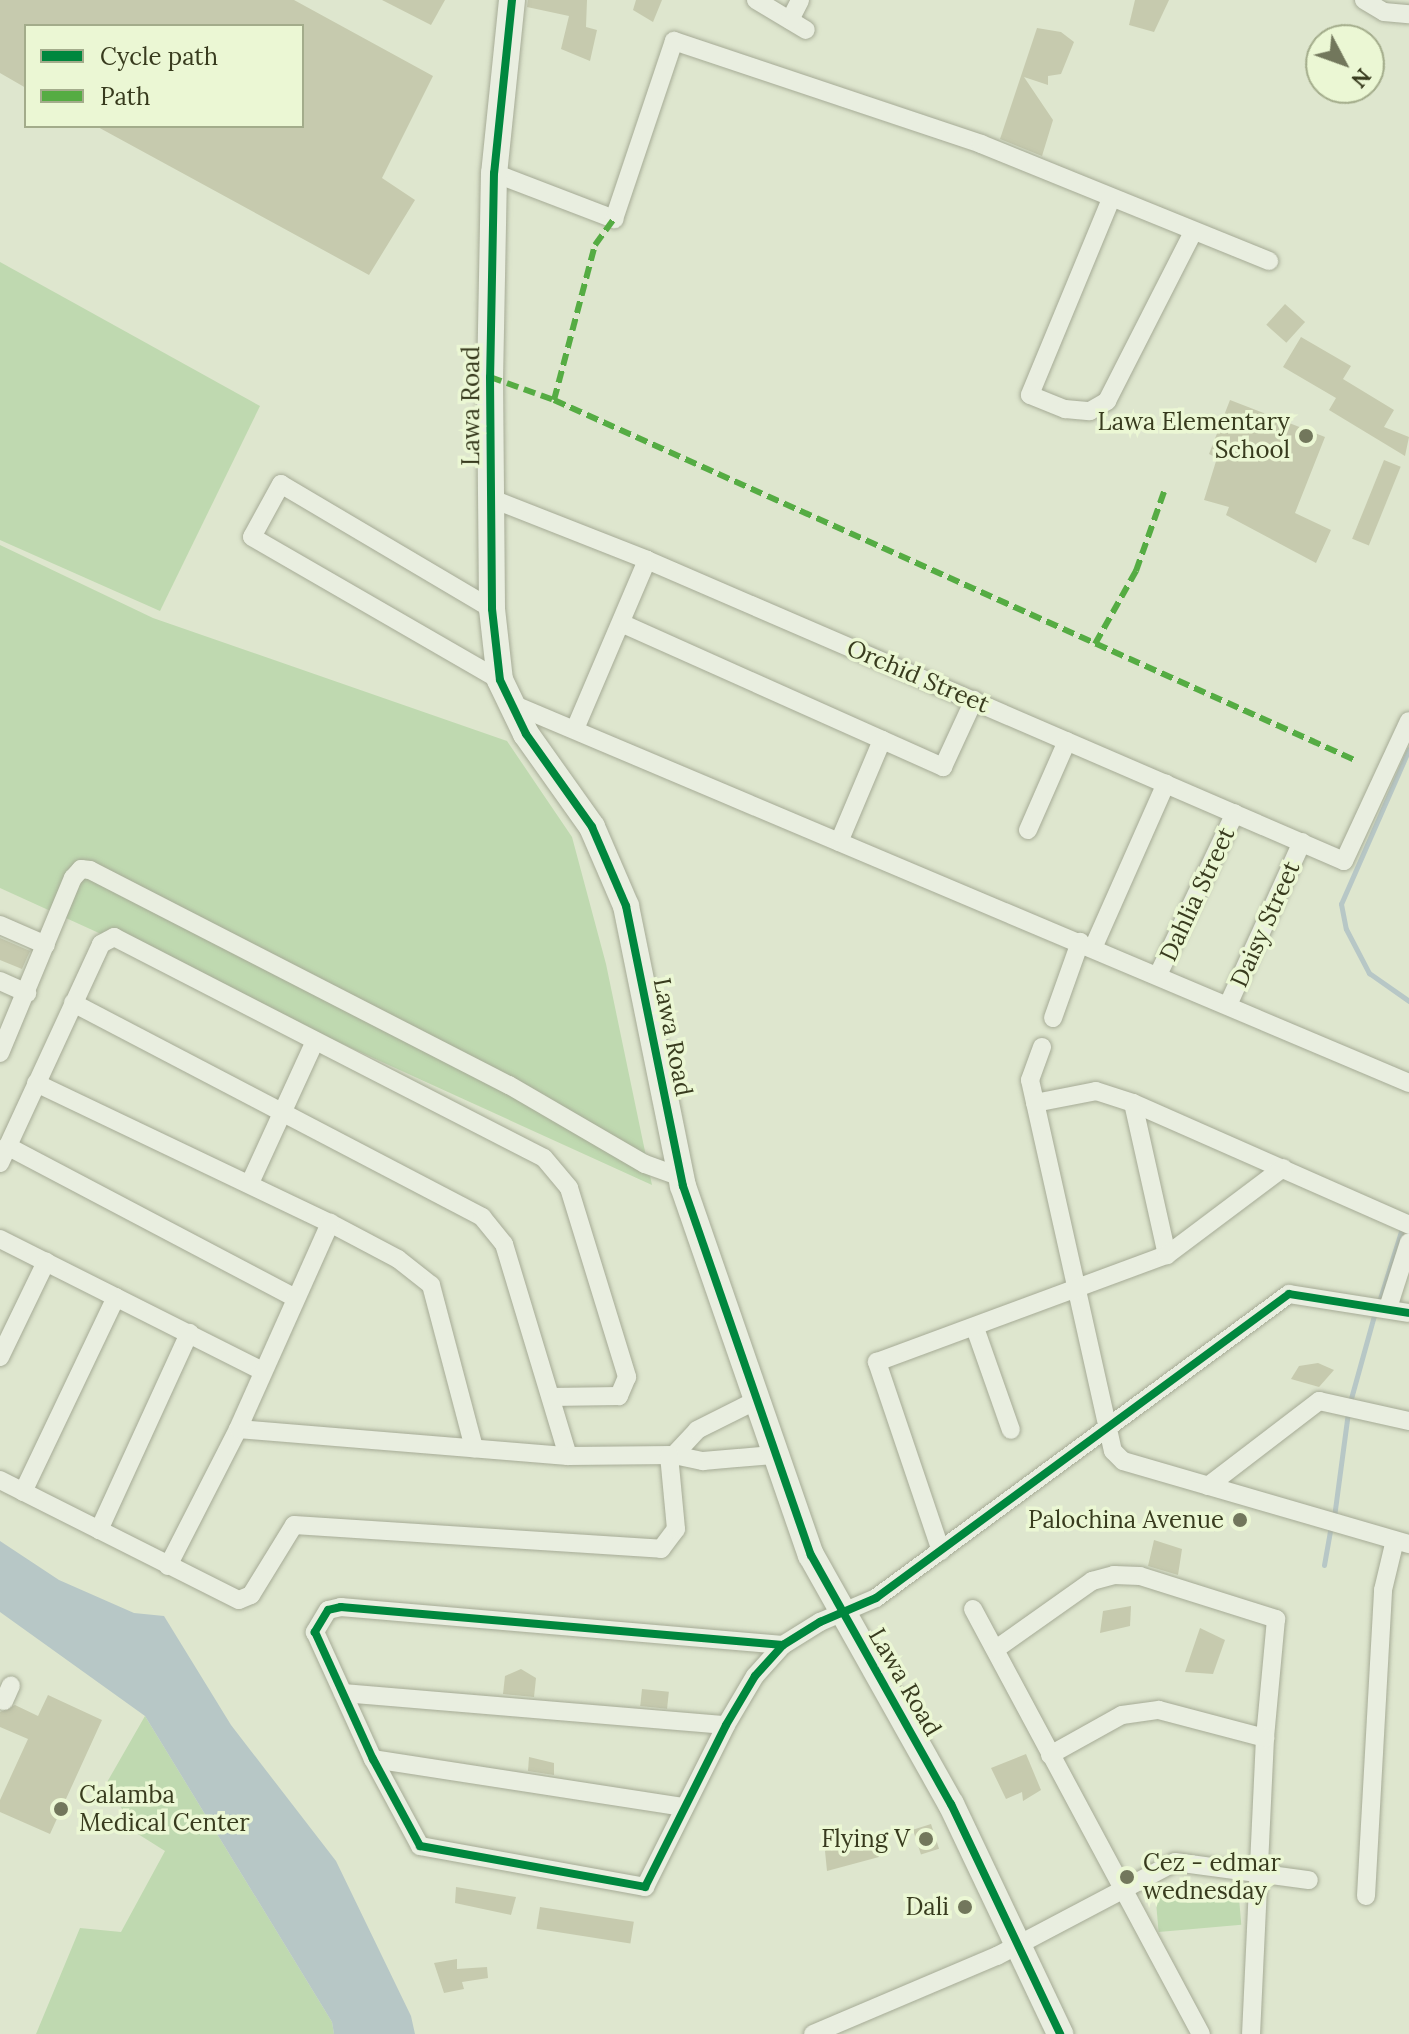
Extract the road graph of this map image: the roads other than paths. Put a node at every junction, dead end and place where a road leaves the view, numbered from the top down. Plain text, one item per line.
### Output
1 (512, 0) edge
2 (756, 0) edge
3 (800, 0) edge
4 (1364, 0) edge
5 (1409, 14) edge
6 (790, 20) junction
7 (806, 30) dead end
8 (494, 173) junction
9 (1111, 199) junction
10 (1192, 234) junction
11 (1269, 261) dead end
12 (490, 498) junction
13 (647, 560) junction
14 (492, 609) junction
15 (621, 623) junction
16 (505, 691) junction
17 (974, 700) junction
18 (1409, 721) edge
19 (575, 729) junction
20 (882, 740) junction
21 (1067, 741) junction
22 (1166, 783) junction
23 (1235, 813) junction
24 (1028, 830) dead end
25 (839, 842) junction
26 (1302, 842) junction
27 (0, 925) edge
28 (46, 945) junction
29 (1086, 945) junction
30 (1158, 975) junction
31 (0, 981) edge
32 (27, 993) junction
33 (73, 1003) junction
34 (1228, 1005) junction
35 (1053, 1018) dead end
36 (315, 1041) junction
37 (1042, 1047) dead end
38 (0, 1053) edge
39 (36, 1083) junction
40 (1409, 1083) edge
41 (1035, 1103) junction
42 (1133, 1103) junction
43 (284, 1110) junction
44 (4, 1154) edge
45 (1283, 1168) junction
46 (680, 1177) junction
47 (250, 1183) junction
48 (330, 1223) junction
49 (1409, 1225) edge
50 (0, 1239) edge
51 (1409, 1242) edge
52 (1167, 1255) junction
53 (46, 1262) junction
54 (1074, 1291) junction
55 (116, 1297) junction
56 (295, 1298) junction
57 (1388, 1308) junction
58 (1409, 1313) edge
59 (975, 1328) junction
60 (189, 1333) junction
61 (0, 1357) edge
62 (263, 1371) junction
63 (551, 1397) junction
64 (755, 1401) junction
65 (1409, 1421) edge
66 (238, 1429) junction
67 (1106, 1429) junction
68 (1011, 1430) dead end
69 (474, 1448) junction
70 (672, 1455) junction
71 (773, 1455) junction
72 (568, 1456) junction
73 (0, 1480) edge
74 (1208, 1486) junction
75 (23, 1492) junction
76 (99, 1530) junction
77 (1402, 1542) edge
78 (941, 1551) junction
79 (168, 1566) junction
80 (973, 1609) dead end
81 (844, 1614) junction
82 (783, 1645) junction
83 (996, 1649) junction
84 (343, 1693) junction
85 (726, 1725) junction
86 (1265, 1738) junction
87 (1050, 1755) junction
88 (373, 1759) junction
89 (683, 1807) junction
90 (1261, 1871) junction
91 (1309, 1880) dead end
92 (1122, 1890) junction
93 (1366, 1896) dead end
94 (1018, 1943) junction
95 (813, 2034) edge
96 (1060, 2034) edge
97 (1201, 2034) edge
98 (1251, 2034) edge

1 - 8 main road, Lawa Road
2 - 6 street
3 - 6 street
4 - 5 street
6 - 7 street
8 - 9 street
8 - 12 main road, Lawa Road
9 - 10 street
9 - 10 street
10 - 11 street
12 - 13 street, Orchid Street
12 - 14 main road, Lawa Road
13 - 15 street
13 - 17 street, Orchid Street
14 - 16 main road, Lawa Road
14 - 16 street
15 - 19 street
15 - 20 street
16 - 19 street
16 - 46 main road, Lawa Road
17 - 20 street
17 - 21 street, Orchid Street
18 - 26 street, Orchid Street
19 - 25 street
20 - 25 street
21 - 22 street, Orchid Street
21 - 24 street
22 - 23 street, Orchid Street
22 - 29 street
23 - 26 street, Orchid Street
23 - 30 street, Dahlia Street
25 - 29 street
26 - 34 street, Daisy Street
27 - 28 street
28 - 32 street
28 - 46 street
29 - 30 street
29 - 35 street
30 - 34 street
31 - 32 street
32 - 38 street
33 - 36 street
33 - 39 street
33 - 43 street
34 - 40 street
36 - 43 street
36 - 63 street
37 - 41 street
39 - 44 street
39 - 47 street
41 - 42 street
41 - 54 street
42 - 45 street
42 - 52 street
43 - 47 street
43 - 63 street
44 - 56 street
45 - 49 street
45 - 52 street
46 - 64 main road, Lawa Road
47 - 48 street
48 - 56 street
48 - 69 street
50 - 53 street
51 - 57 street
52 - 54 street
53 - 55 street
53 - 61 street
54 - 59 street
54 - 67 street
55 - 60 street
55 - 75 street
56 - 62 street
57 - 58 street
57 - 67 street
59 - 68 street
59 - 78 street
60 - 62 street
60 - 76 street
62 - 66 street
63 - 72 street
64 - 70 street
64 - 71 main road, Lawa Road
65 - 74 street
66 - 69 street
66 - 79 street
67 - 74 street
67 - 78 street
69 - 72 street
70 - 71 street
70 - 72 street
70 - 79 street
71 - 81 main road, Lawa Road
73 - 75 street
74 - 77 street
75 - 76 street
76 - 79 street
77 - 93 street
78 - 81 street
80 - 83 street
81 - 82 street
81 - 94 main road, Lawa Road
82 - 84 street
82 - 85 street
83 - 86 street
83 - 87 street
84 - 85 street
84 - 88 street
85 - 89 street
86 - 87 street
86 - 90 street
87 - 92 street
88 - 89 street
88 - 89 street
90 - 91 street
90 - 92 street
90 - 98 street
92 - 94 street
92 - 97 street
94 - 95 street
94 - 96 main road, Lawa Road

